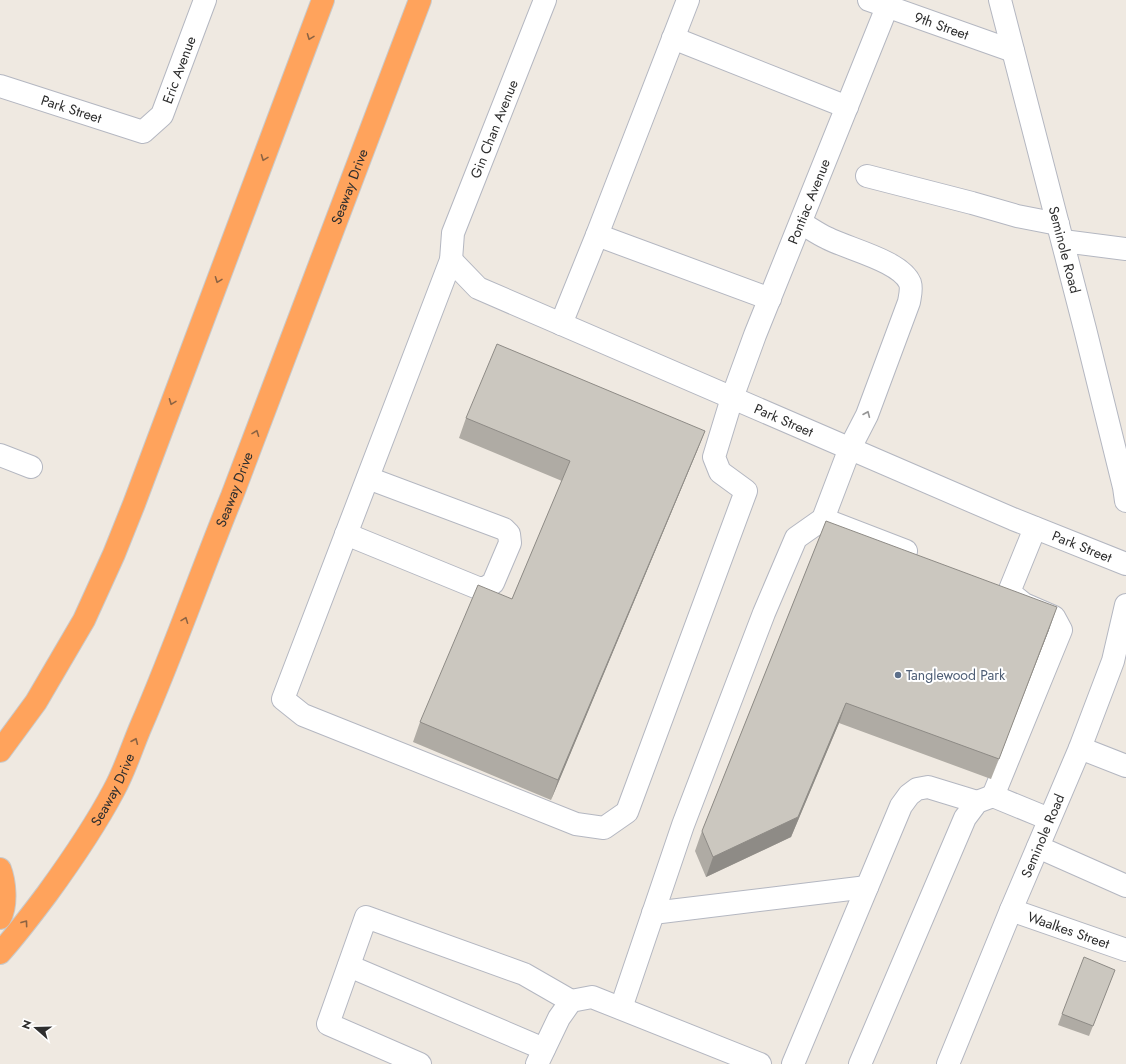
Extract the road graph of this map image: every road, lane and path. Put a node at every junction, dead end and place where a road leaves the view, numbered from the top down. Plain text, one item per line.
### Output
1 (205, 0) edge
2 (324, 0) edge
3 (420, 0) edge
4 (545, 0) edge
5 (688, 0) edge
6 (1000, 0) edge
7 (878, 3) edge
8 (673, 38) junction
9 (1013, 51) junction
10 (0, 86) edge
11 (847, 107) junction
12 (143, 132) joint
13 (867, 176) dead end
14 (801, 223) junction
15 (1061, 232) junction
16 (597, 235) junction
17 (1126, 249) edge
18 (451, 260) junction
19 (770, 299) junction
20 (561, 324) junction
21 (732, 398) junction
22 (850, 448) junction
23 (0, 455) edge
24 (31, 467) dead end
25 (368, 478) junction
26 (1126, 501) edge
27 (823, 519) junction
28 (1035, 528) junction
29 (346, 534) junction
30 (928, 560) edge
31 (1126, 564) edge
32 (1126, 604) edge
33 (1120, 664) edge
34 (1080, 748) junction
35 (0, 751) edge
36 (1126, 766) edge
37 (985, 799) junction
38 (1049, 820) junction
39 (1038, 847) junction
40 (0, 869) edge
41 (1126, 886) edge
42 (867, 887) junction
43 (1011, 910) junction
44 (653, 913) junction
45 (0, 918) edge
46 (1126, 950) edge
47 (0, 953) edge
48 (349, 966) junction
49 (571, 1001) junction
50 (621, 1008) junction
51 (540, 1057) edge
52 (953, 1062) edge
53 (420, 1064) edge
54 (760, 1064) edge
55 (793, 1064) edge
56 (860, 1064) edge

1 - 12 street, Eric Avenue
2 -> 35 highway
47 -> 3 highway, Seaway Drive
4 - 18 street, Gin Chan Avenue
5 - 8 street
6 - 9 street, Seminole Road
7 - 9 street, 9th Street
7 - 11 street, Pontiac Avenue
8 - 11 street
8 - 16 street
9 - 15 street, Seminole Road
10 - 12 street, Park Street
11 - 14 street, Pontiac Avenue
13 - 15 street
14 - 19 street, Pontiac Avenue
22 -> 14 street
15 - 17 street
15 - 26 street, Seminole Road
16 - 19 street
16 - 20 street
18 - 20 street, Park Street
18 - 25 street, Gin Chan Avenue
19 - 21 street, Pontiac Avenue
20 - 21 street, Park Street
21 - 22 street, Park Street
21 - 29 street, Pontiac Avenue
22 - 27 street
22 - 28 street, Park Street
23 - 24 street
25 - 29 street, Gin Chan Avenue
25 - 29 street
27 - 30 street
27 - 44 street
28 - 31 street, Park Street
28 - 37 street
32 - 33 street, Seminole Road
33 - 34 street, Seminole Road
34 - 36 street
34 - 38 street, Seminole Road
37 - 38 street
37 - 42 street
37 - 56 street
38 - 39 street, Seminole Road
39 - 41 street
39 - 43 street, Seminole Road
40 - 45 highway
42 - 44 street
42 - 55 street
43 - 46 street, Waalkes Street
43 - 52 street, Seminole Road
44 - 50 street
48 - 49 street
48 - 51 street
48 - 53 street
49 - 50 street
49 - 51 street
50 - 54 street

